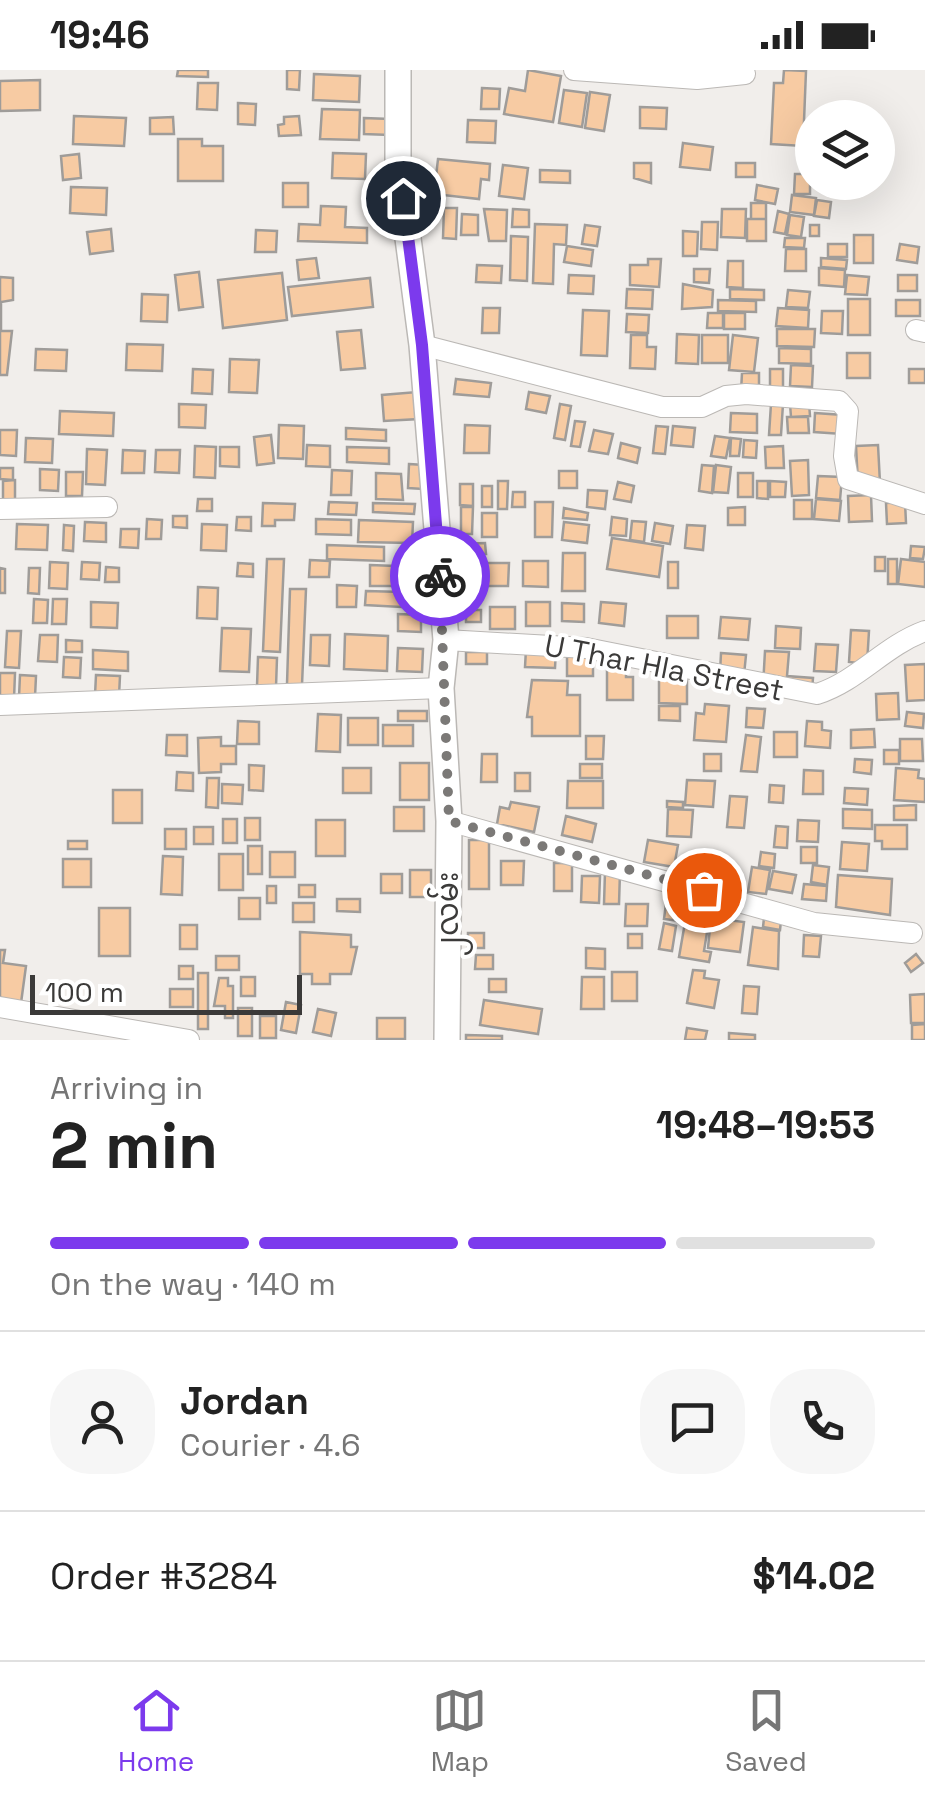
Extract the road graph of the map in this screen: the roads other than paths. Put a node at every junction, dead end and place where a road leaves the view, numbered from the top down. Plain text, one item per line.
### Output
1 (398, 70) edge
2 (574, 70) edge
3 (744, 74) dead end
4 (422, 345) junction
5 (925, 504) edge
6 (107, 507) dead end
7 (0, 509) edge
8 (925, 632) edge
9 (446, 640) junction
10 (441, 688) junction
11 (0, 705) edge
12 (449, 821) junction
13 (912, 933) dead end
14 (0, 1007) edge
15 (189, 1040) edge
16 (447, 1040) edge

1 - 4 street, ၂လမ်း
2 - 3 street
4 - 5 street
4 - 9 street, ၂လမ်း
6 - 7 street
8 - 9 street, U Thar Hla Street
9 - 10 street, ၂လမ်း
10 - 11 street
10 - 12 street, ၂လမ်း
12 - 13 street
12 - 16 street, ၂လမ်း
14 - 15 street

